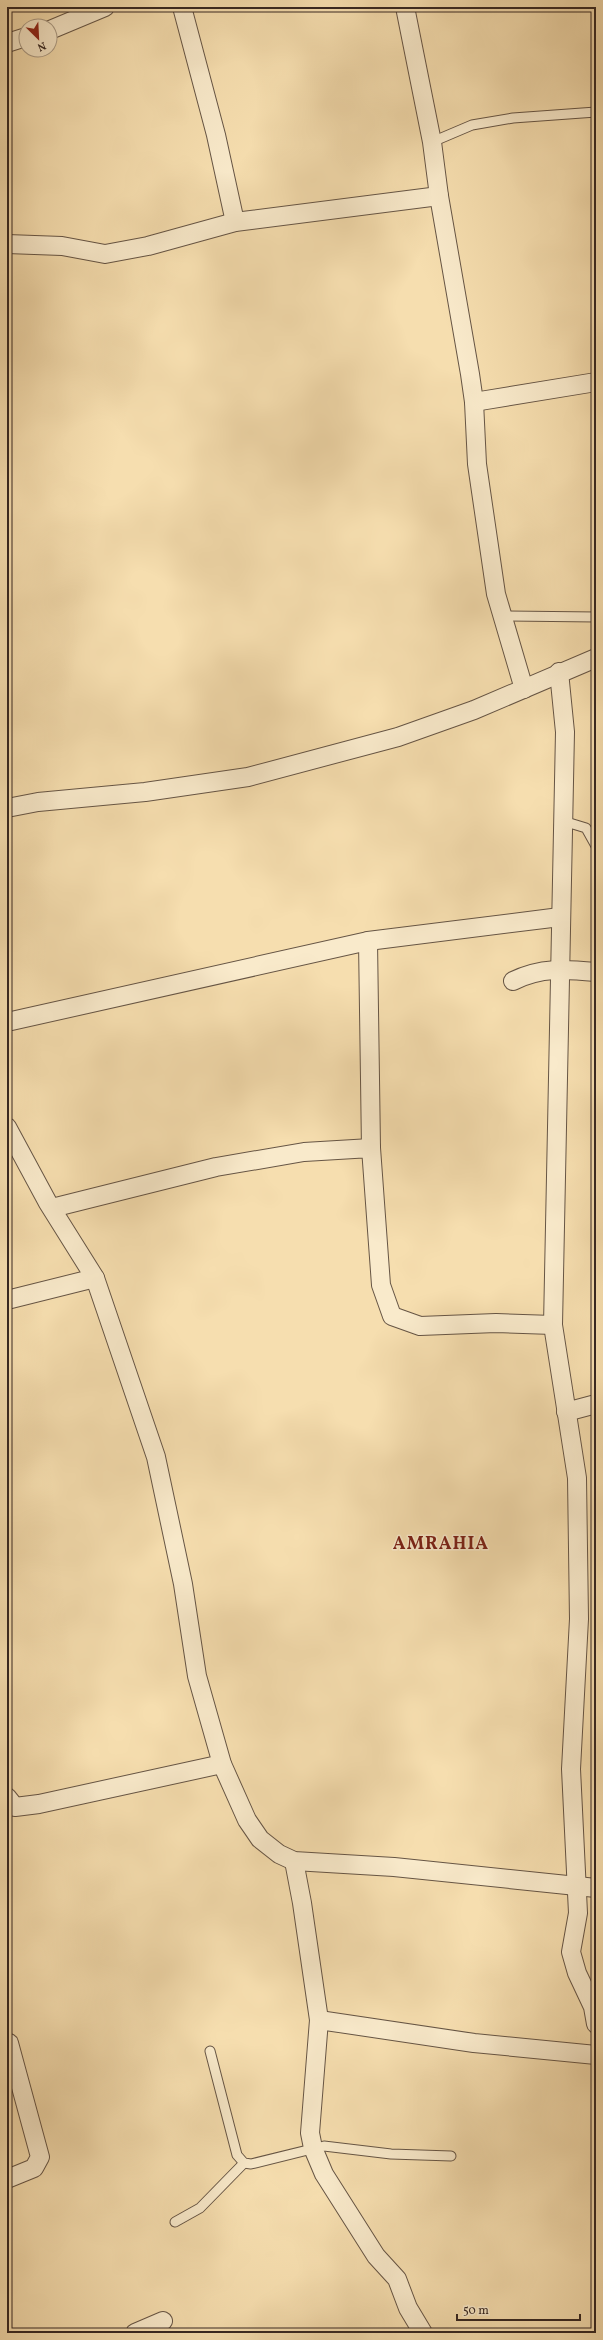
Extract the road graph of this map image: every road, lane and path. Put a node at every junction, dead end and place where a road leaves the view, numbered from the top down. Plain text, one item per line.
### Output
1 (105, 7) edge
2 (182, 7) edge
3 (405, 7) edge
4 (58, 27) edge
5 (18, 40) edge
6 (7, 43) edge
7 (596, 112) edge
8 (432, 142) junction
9 (439, 196) junction
10 (235, 222) junction
11 (7, 244) edge
12 (596, 382) edge
13 (474, 402) junction
14 (502, 616) junction
15 (596, 617) edge
16 (596, 658) edge
17 (559, 672) junction
18 (524, 689) junction
19 (7, 808) edge
20 (563, 821) junction
21 (596, 846) edge
22 (560, 917) junction
23 (368, 941) junction
24 (559, 969) junction
25 (596, 972) edge
26 (514, 981) dead end
27 (7, 1022) edge
28 (7, 1127) edge
29 (371, 1148) junction
30 (52, 1208) junction
31 (95, 1278) junction
32 (7, 1300) edge
33 (553, 1325) junction
34 (596, 1404) edge
35 (566, 1412) junction
36 (222, 1764) junction
37 (10, 1805) edge
38 (294, 1861) junction
39 (577, 1886) junction
40 (596, 1888) edge
41 (319, 2020) junction
42 (596, 2024) edge
43 (9, 2043) dead end
44 (210, 2051) dead end
45 (596, 2055) edge
46 (313, 2148) junction
47 (450, 2156) dead end
48 (244, 2163) junction
49 (7, 2179) edge
50 (175, 2222) dead end
51 (163, 2322) dead end
52 (135, 2333) edge
53 (423, 2333) edge

1 - 4 street
2 - 10 street
3 - 8 street
5 - 6 street
7 - 8 lane
8 - 9 street
9 - 10 street
9 - 13 street
10 - 11 street
12 - 13 street
13 - 14 street
14 - 15 lane
14 - 18 street
16 - 17 street
17 - 18 street
17 - 20 street
18 - 19 street
20 - 21 lane
20 - 22 street
22 - 23 street
22 - 24 street
23 - 27 street
23 - 29 street
24 - 25 street
24 - 26 street
24 - 33 street
28 - 30 street
29 - 30 street
29 - 33 street
30 - 31 street
31 - 32 street
31 - 36 street
33 - 35 street
34 - 35 street
35 - 39 street
36 - 37 street
36 - 38 street
38 - 39 street
38 - 41 street
39 - 40 street
39 - 42 street
41 - 45 street
41 - 46 street
43 - 49 street
44 - 48 lane
46 - 47 lane
46 - 48 lane
46 - 53 street
48 - 50 lane
51 - 52 street

